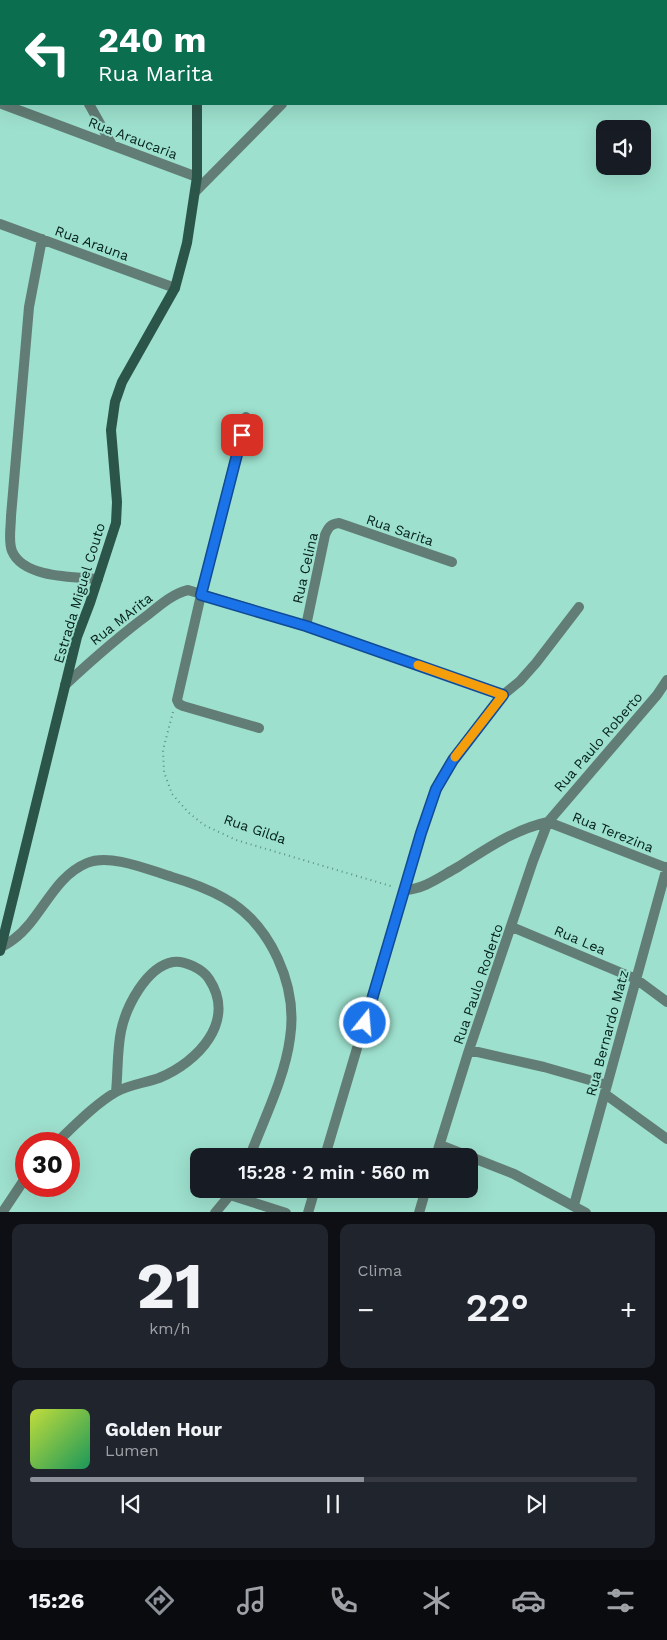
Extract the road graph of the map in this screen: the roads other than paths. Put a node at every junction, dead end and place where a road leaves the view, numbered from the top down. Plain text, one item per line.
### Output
1 (6, 105) edge
2 (89, 105) edge
3 (197, 105) edge
4 (281, 105) edge
5 (112, 145) junction
6 (197, 177) junction
7 (196, 191) junction
8 (0, 224) edge
9 (42, 239) junction
10 (175, 288) junction
11 (246, 417) dead end
12 (339, 523) joint
13 (452, 562) dead end
14 (98, 579) junction
15 (201, 595) junction
16 (579, 606) dead end
17 (306, 626) junction
18 (667, 680) edge
19 (65, 685) junction
20 (503, 695) junction
21 (259, 728) dead end
22 (548, 822) junction
23 (667, 868) edge
24 (405, 890) junction
25 (512, 927) junction
26 (1, 949) edge
27 (636, 979) junction
28 (667, 1002) edge
29 (469, 1050) junction
30 (606, 1089) junction
31 (116, 1092) junction
32 (68, 1132) edge
33 (667, 1139) edge
34 (440, 1145) junction
35 (253, 1148) edge
36 (327, 1148) edge
37 (439, 1148) edge
38 (15, 1193) edge
39 (227, 1198) edge
40 (248, 1198) edge
41 (312, 1198) edge
42 (423, 1198) edge
43 (574, 1206) junction
44 (2, 1212) edge
45 (215, 1212) edge
46 (286, 1212) edge
47 (308, 1212) edge
48 (419, 1212) edge
49 (586, 1212) edge

1 - 5 street, Rua Araucaria
2 - 5 street
3 - 6 street, Estrada Miguel Couto
4 - 7 street
5 - 6 street, Rua Araucaria
6 - 7 street, Estrada Miguel Couto
7 - 10 street, Estrada Miguel Couto
8 - 9 street, Rua Arauna
9 - 10 street, Rua Arauna
9 - 14 street
10 - 14 street, Estrada Miguel Couto
11 - 15 street
12 - 13 street, Rua Sarita
12 - 17 street, Rua Celina
14 - 19 street, Estrada Miguel Couto
15 - 17 street
15 - 19 street, Rua MArita
15 - 21 street
16 - 20 street
17 - 20 street
18 - 22 street, Rua Paulo Roberto
19 - 26 street, Estrada Miguel Couto
20 - 24 street
22 - 23 street, Rua Terezina
22 - 24 street
22 - 25 street, Rua Paulo Roderto
23 - 27 street, Rua Bernardo Matz
24 - 36 street
25 - 27 street, Rua Lea
25 - 29 street, Rua Paulo Roderto
26 - 35 street
27 - 28 street, Rua Lea
27 - 30 street, Rua Bernardo Matz
29 - 30 street
29 - 34 street, Rua Paulo Roderto
30 - 33 street
30 - 43 street, Rua Bernardo Matz
31 - 31 street
31 - 32 street
34 - 37 street, Rua Paulo Roderto
34 - 43 street
38 - 44 street
39 - 45 street
40 - 46 street
41 - 47 street
42 - 48 street
43 - 49 street

